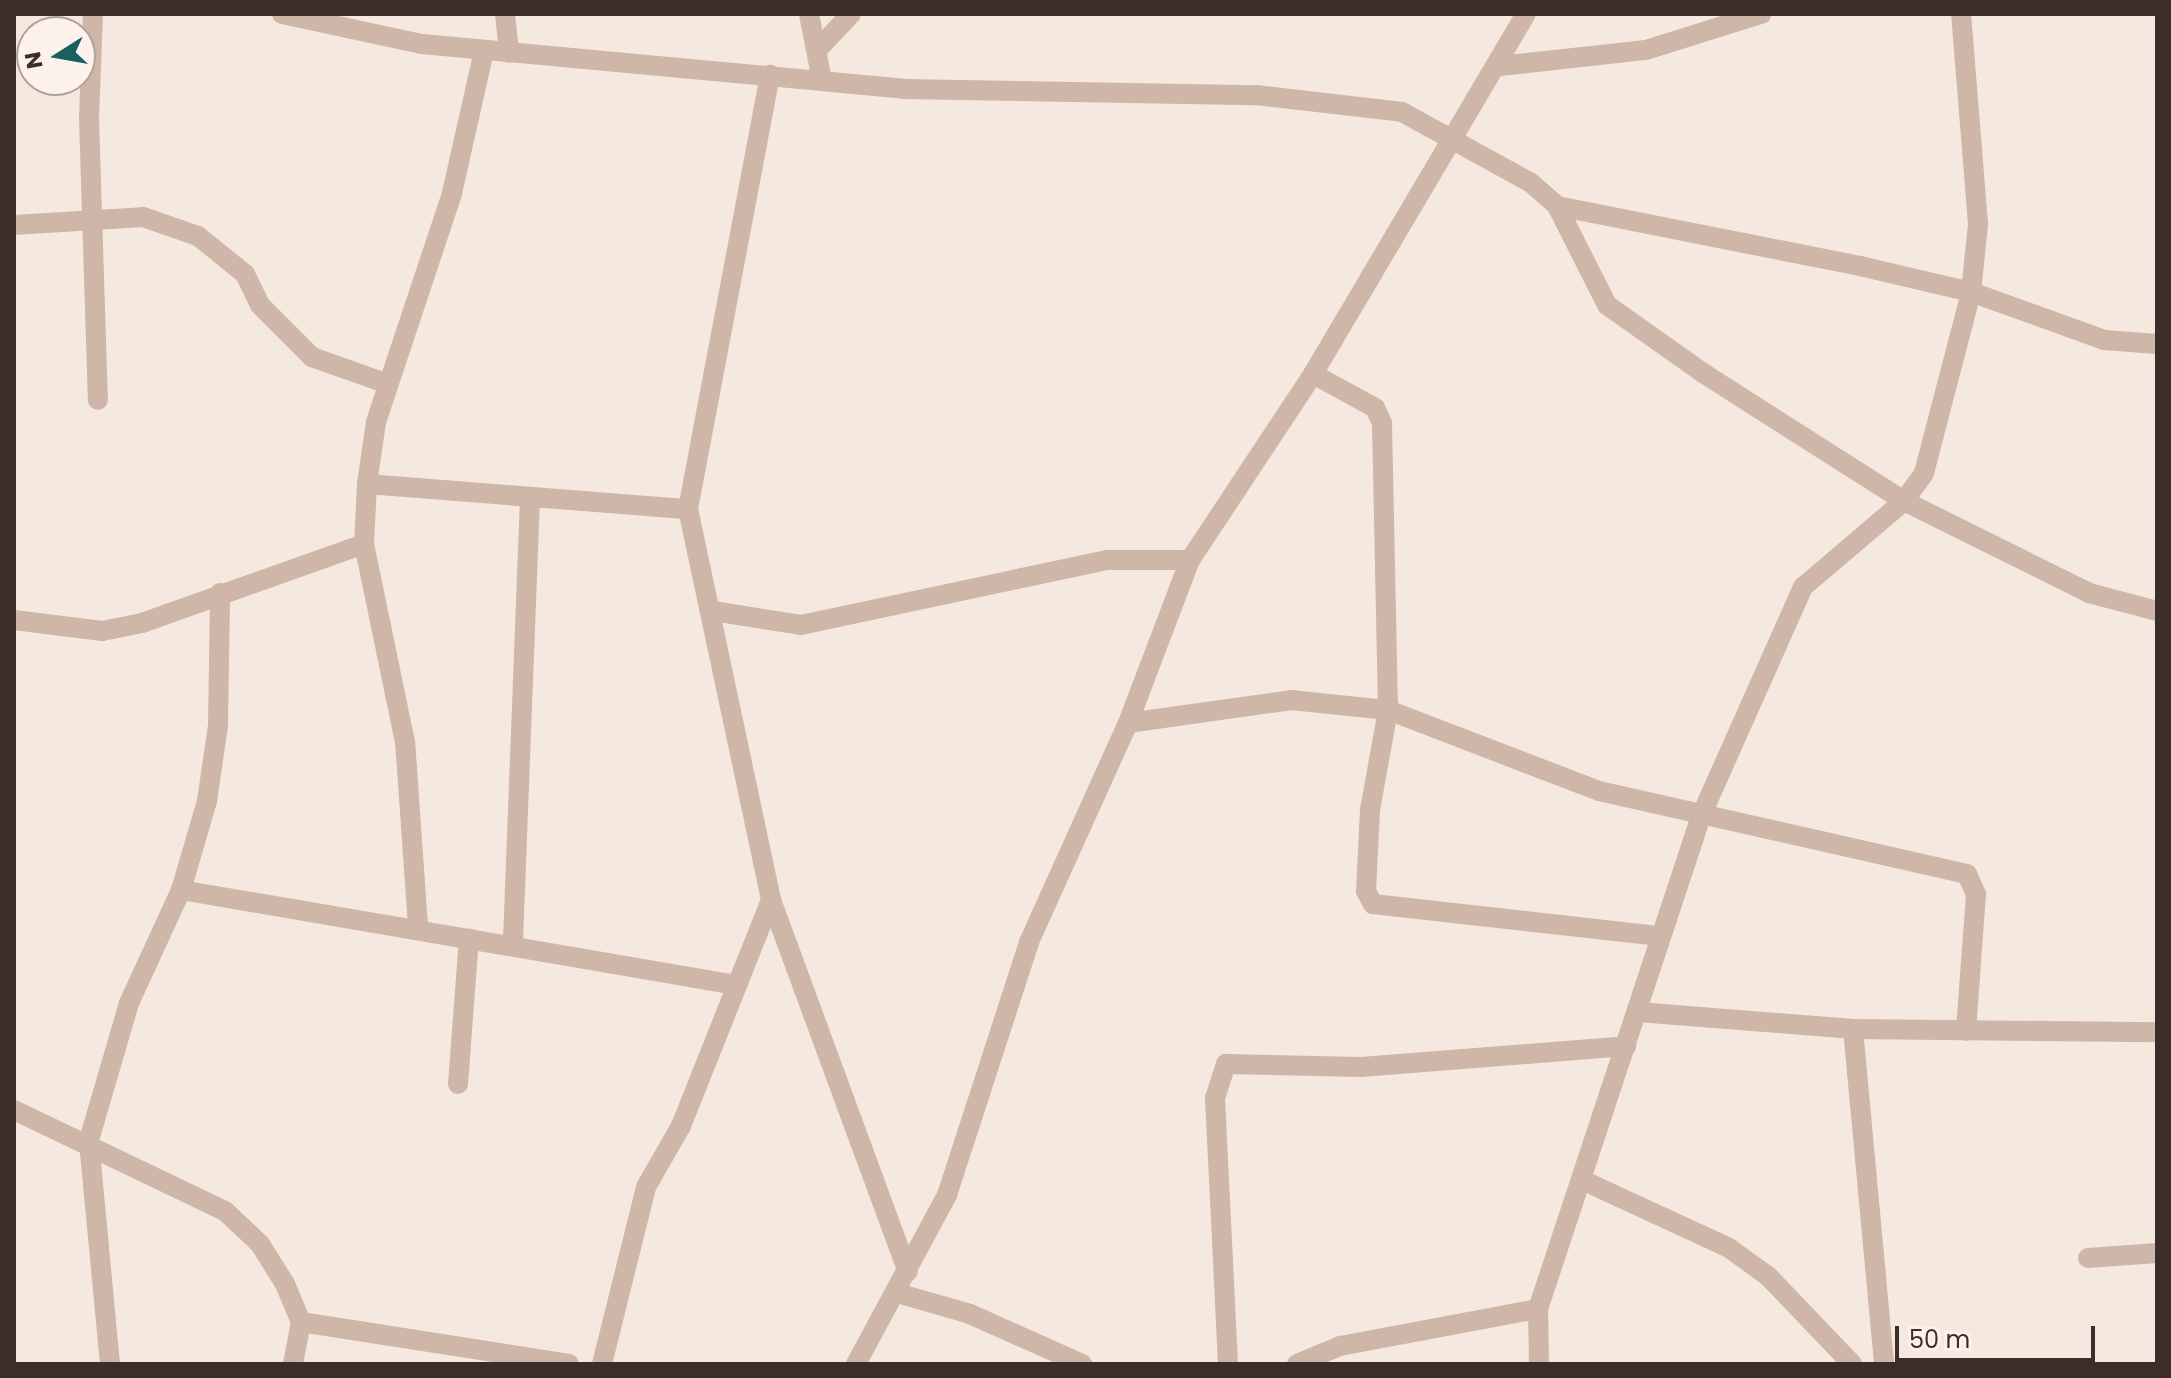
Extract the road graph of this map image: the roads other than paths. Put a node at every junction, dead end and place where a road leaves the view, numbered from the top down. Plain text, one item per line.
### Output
1 (93, 14) edge
2 (282, 14) edge
3 (505, 14) edge
4 (809, 14) edge
5 (851, 14) edge
6 (1526, 14) edge
7 (1761, 14) edge
8 (1961, 14) edge
9 (818, 49) junction
10 (484, 51) junction
11 (509, 53) junction
12 (1500, 66) junction
13 (770, 75) junction
14 (822, 80) junction
15 (1455, 138) junction
16 (1557, 206) junction
17 (94, 220) junction
18 (14, 225) edge
19 (1971, 292) junction
20 (2157, 344) edge
21 (1313, 374) junction
22 (388, 384) junction
23 (98, 400) dead end
24 (367, 484) junction
25 (530, 497) junction
26 (1904, 501) junction
27 (688, 509) junction
28 (364, 544) junction
29 (1190, 560) junction
30 (220, 593) junction
31 (713, 611) junction
32 (2157, 611) edge
33 (14, 620) edge
34 (1388, 710) junction
35 (1128, 723) junction
36 (1701, 816) junction
37 (181, 890) junction
38 (771, 900) junction
39 (418, 926) junction
40 (1657, 936) junction
41 (469, 938) junction
42 (513, 941) junction
43 (737, 985) junction
44 (1638, 1012) junction
45 (1853, 1029) junction
46 (1966, 1031) junction
47 (2157, 1032) edge
48 (1626, 1046) junction
49 (458, 1084) dead end
50 (14, 1110) edge
51 (89, 1140) junction
52 (1582, 1180) junction
53 (2157, 1253) edge
54 (2088, 1258) dead end
55 (908, 1272) junction
56 (897, 1293) junction
57 (1538, 1309) junction
58 (301, 1322) junction
59 (110, 1364) edge
60 (293, 1364) edge
61 (569, 1364) edge
62 (602, 1364) edge
63 (856, 1364) edge
64 (1082, 1364) edge
65 (1228, 1364) edge
66 (1297, 1364) edge
67 (1539, 1364) edge
68 (1852, 1364) edge
69 (1884, 1364) edge

1 - 17 street
2 - 10 street
3 - 11 street
4 - 9 street
5 - 9 street
6 - 12 street
7 - 12 street
8 - 19 street
9 - 14 street
10 - 11 street
10 - 22 street
11 - 13 street
12 - 15 street
13 - 14 street
13 - 27 street
14 - 15 street
15 - 16 street
15 - 21 street
16 - 19 street
16 - 26 street
17 - 18 street
17 - 22 street
17 - 23 street
19 - 20 street
19 - 26 street
21 - 29 street
21 - 34 street
22 - 24 street
24 - 25 street
24 - 28 street
25 - 27 street
25 - 42 street
26 - 32 street
26 - 36 street
27 - 31 street
28 - 30 street
28 - 39 street
29 - 31 street
29 - 35 street
30 - 33 street
30 - 37 street
31 - 38 street
34 - 35 street
34 - 36 street
34 - 40 street
35 - 55 street
36 - 40 street
36 - 46 street
37 - 39 street
37 - 51 street
38 - 43 street
38 - 55 street
39 - 41 street
40 - 44 street
41 - 42 street
41 - 49 street
42 - 43 street
43 - 62 street
44 - 45 street
44 - 48 street
45 - 46 street
45 - 69 street
46 - 47 street
48 - 52 street
48 - 65 street
50 - 51 street
51 - 58 street
51 - 59 street
52 - 57 street
52 - 68 street
53 - 54 street
55 - 56 street
56 - 63 street
56 - 64 street
57 - 66 street
57 - 67 street
58 - 60 street
58 - 61 street

